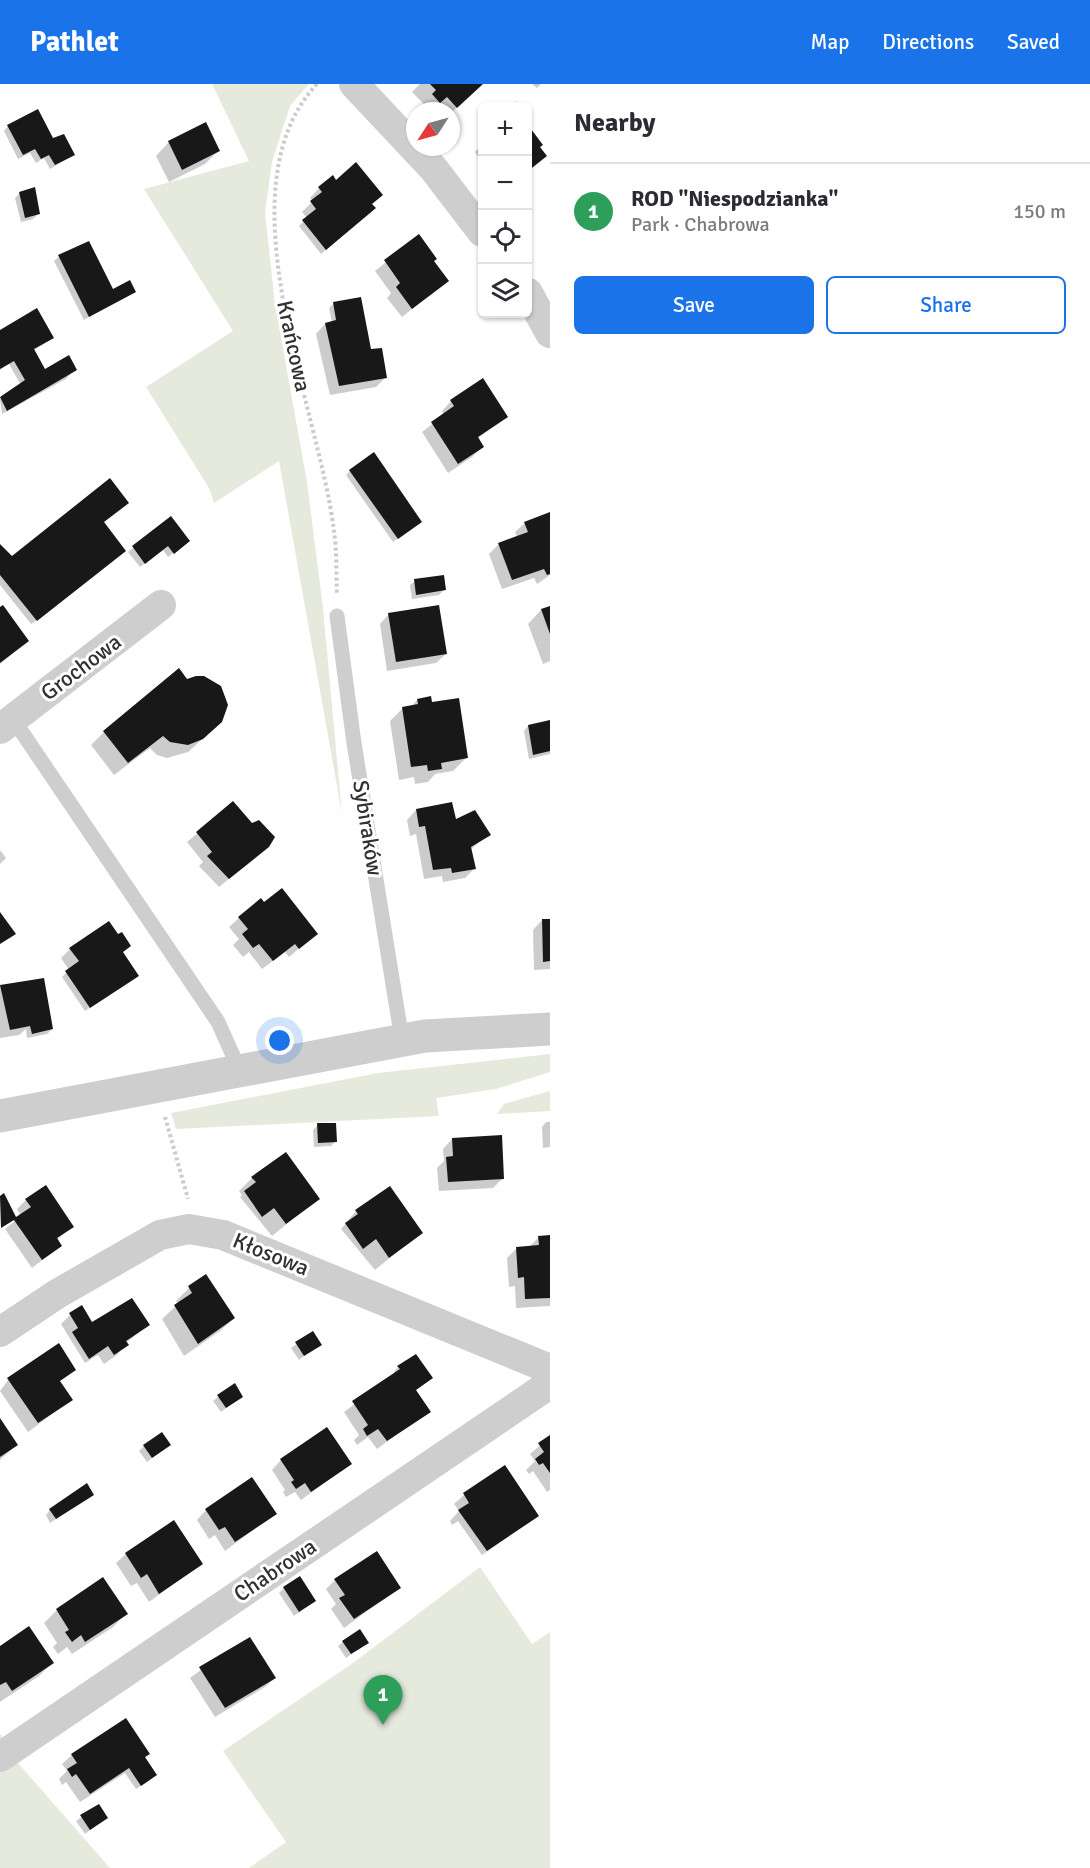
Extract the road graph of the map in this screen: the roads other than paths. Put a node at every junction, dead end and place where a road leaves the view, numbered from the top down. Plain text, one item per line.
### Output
1 (354, 84) edge
2 (478, 226) edge
3 (532, 300) edge
4 (550, 333) edge
5 (161, 605) dead end
6 (338, 615) road end
7 (7, 724) edge
8 (550, 1029) edge
9 (402, 1040) junction
10 (240, 1071) junction
11 (0, 1116) edge
12 (0, 1332) edge
13 (550, 1369) edge
14 (550, 1384) edge
15 (0, 1757) edge

1 - 2 street
3 - 4 street
5 - 7 street, Grochowa
6 - 9 lane, Sybiraków
7 - 10 lane
8 - 9 street
9 - 10 street
10 - 11 street
12 - 13 street, Kłosowa
14 - 15 street, Chabrowa

